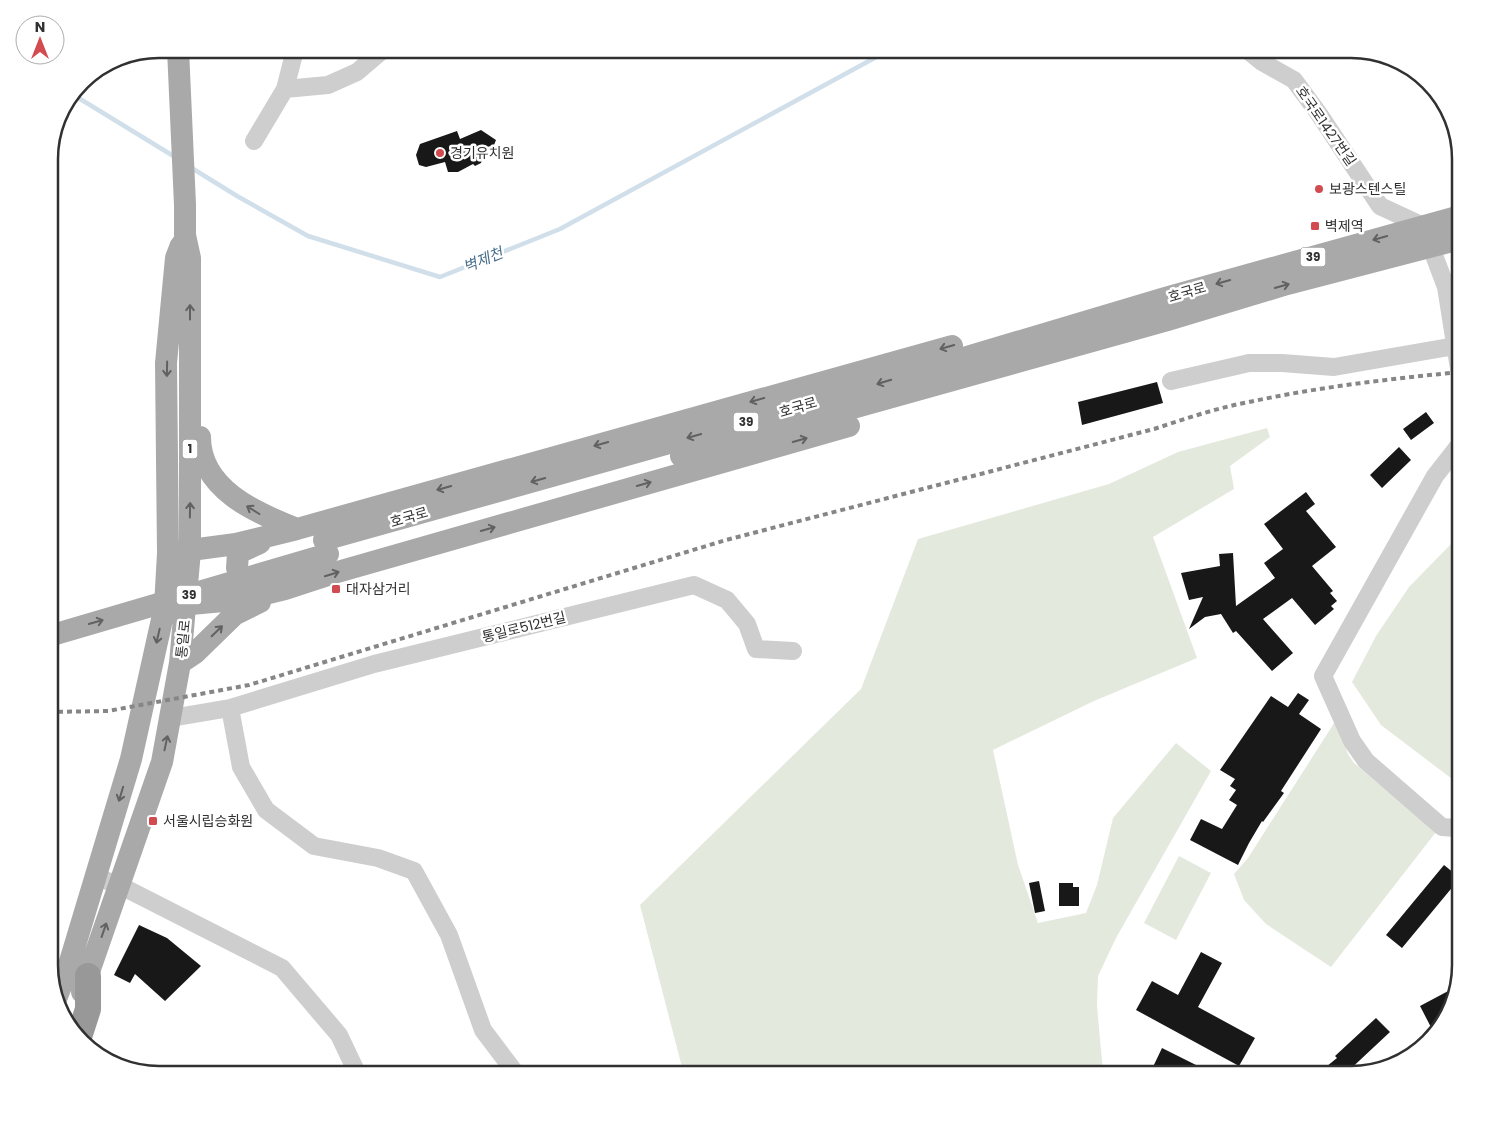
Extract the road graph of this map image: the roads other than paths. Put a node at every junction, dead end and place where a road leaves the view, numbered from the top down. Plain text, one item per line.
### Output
1 (178, 58) edge
2 (293, 58) edge
3 (373, 58) edge
4 (1257, 58) edge
5 (285, 89) junction
6 (254, 141) dead end
7 (1452, 221) edge
8 (185, 235) junction
9 (1428, 236) junction
10 (1452, 238) edge
11 (1166, 298) junction
12 (1168, 320) junction
13 (1452, 326) edge
14 (190, 338) junction
15 (1452, 347) edge
16 (1171, 381) dead end
17 (1452, 460) edge
18 (297, 529) junction
19 (326, 547) junction
20 (190, 551) junction
21 (168, 553) junction
22 (285, 589) junction
23 (176, 606) junction
24 (58, 618) edge
25 (58, 633) edge
26 (793, 651) dead end
27 (180, 663) junction
28 (230, 708) junction
29 (172, 718) junction
30 (1452, 828) edge
31 (96, 877) junction
32 (119, 884) junction
33 (78, 971) junction
34 (59, 980) edge
35 (61, 992) edge
36 (71, 1015) edge
37 (81, 1030) edge
38 (354, 1066) edge
39 (510, 1066) edge

1 - 8 main road, 통일로 / 1
2 - 5 street
3 - 5 street
4 - 9 street, 호국로1427번길
5 - 6 street
7 - 9 main road, 호국로 / 39
14 -> 8 main road, 통일로 / 1
8 -> 21 main road, 통일로 / 1
9 - 10 main road, 호국로 / 39
9 -> 11 main road, 호국로 / 39
12 -> 9 main road, 호국로 / 39
9 - 13 street
11 -> 18 main road
11 -> 19 main road, 호국로 / 39
12 - 19 main road, 호국로 / 39
22 -> 12 main road
18 -> 14 main road
20 -> 14 main road, 통일로 / 1
15 - 16 street
17 - 30 street
18 - 20 main road
18 - 22 main road
19 - 24 main road, 호국로 / 39
25 -> 19 main road, 호국로 / 39, bridge
20 - 21 main road
20 - 23 main road, 통일로 / 1
21 - 23 main road, 통일로 / 1
22 - 23 main road
27 -> 22 main road
23 - 27 main road, 통일로 / 1
23 -> 31 main road, 통일로 / 1
26 - 28 street, 통일로512번길
27 - 29 main road, 통일로 / 1
28 - 29 street, 통일로512번길
28 - 39 street
32 -> 29 main road, 통일로 / 1
31 - 32 street
31 - 33 main road, 통일로 / 1
33 -> 32 main road, 통일로 / 1
32 - 38 street
33 - 34 main road
33 - 35 main road, 통일로 / 1
33 - 36 main road, 통일로 / 1
33 - 37 highway

